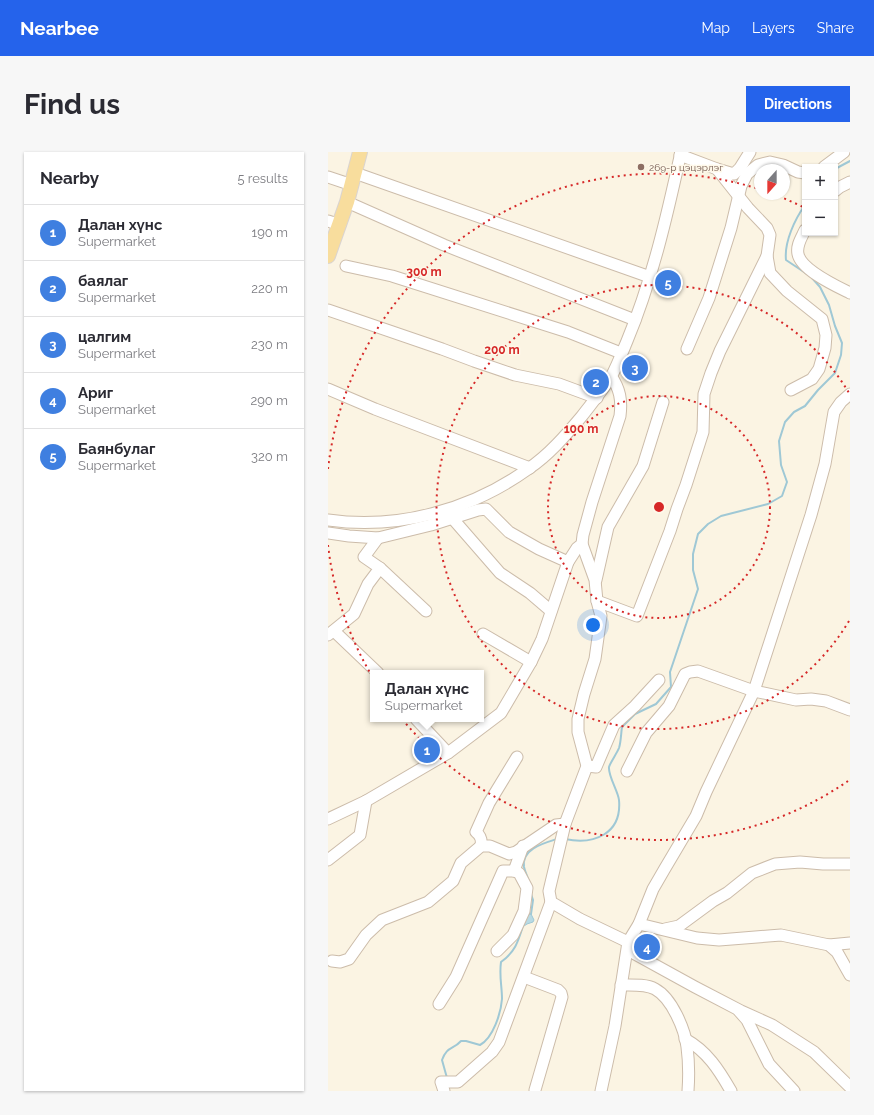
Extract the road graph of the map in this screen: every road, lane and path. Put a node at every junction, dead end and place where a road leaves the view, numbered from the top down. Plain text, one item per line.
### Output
1 (360, 152) edge
2 (750, 152) edge
3 (844, 152) edge
4 (681, 153) edge
5 (828, 164) edge
6 (717, 169) junction
7 (802, 173) edge
8 (328, 177) edge
9 (353, 179) junction
10 (850, 182) edge
11 (838, 188) edge
12 (739, 196) junction
13 (347, 202) junction
14 (334, 223) edge
15 (802, 236) edge
16 (328, 256) edge
17 (767, 256) junction
18 (346, 266) dead end
19 (650, 277) junction
20 (850, 293) edge
21 (328, 310) edge
22 (635, 320) junction
23 (687, 349) dead end
24 (621, 353) junction
25 (611, 376) junction
26 (328, 389) edge
27 (791, 390) dead end
28 (850, 394) edge
29 (597, 398) junction
30 (663, 402) dead end
31 (530, 468) junction
32 (494, 491) junction
33 (486, 510) junction
34 (453, 519) junction
35 (328, 520) edge
36 (328, 532) edge
37 (378, 538) junction
38 (582, 544) junction
39 (568, 562) junction
40 (380, 568) junction
41 (596, 580) junction
42 (597, 601) junction
43 (426, 611) dead end
44 (551, 611) junction
45 (331, 633) edge
46 (483, 634) dead end
47 (531, 662) junction
48 (374, 670) edge
49 (659, 680) dead end
50 (754, 691) junction
51 (850, 710) edge
52 (419, 722) edge
53 (448, 753) junction
54 (517, 757) dead end
55 (587, 766) junction
56 (627, 771) dead end
57 (366, 801) junction
58 (328, 819) edge
59 (565, 827) junction
60 (481, 846) junction
61 (523, 846) junction
62 (328, 860) edge
63 (850, 864) edge
64 (514, 871) junction
65 (551, 902) junction
66 (639, 924) junction
67 (662, 930) junction
68 (628, 942) junction
69 (850, 943) edge
70 (829, 945) junction
71 (497, 951) dead end
72 (332, 961) dead end
73 (850, 975) edge
74 (524, 977) junction
75 (621, 985) junction
76 (439, 1004) dead end
77 (737, 1009) junction
78 (685, 1039) junction
79 (445, 1085) edge
80 (850, 1087) edge
81 (535, 1090) edge
82 (601, 1091) edge
83 (688, 1091) edge
84 (731, 1091) edge
85 (794, 1091) edge

1 - 9 main road
2 - 6 street
3 - 5 street
4 - 6 street
4 - 19 street
6 - 12 street
7 - 12 street
8 - 9 street
9 - 13 main road
9 - 19 street
10 - 11 street
12 - 17 street
12 - 23 street
13 - 14 main road
13 - 22 street
14 - 16 main road
15 - 20 street
17 - 27 street
17 - 42 street
18 - 24 street
19 - 22 street
21 - 29 street
22 - 24 street
24 - 25 street
25 - 29 street
25 - 38 street
26 - 31 street
28 - 50 street
29 - 31 street
30 - 41 street
31 - 32 street
32 - 33 street
32 - 35 street
33 - 34 street
33 - 39 street
34 - 37 street
34 - 44 street
36 - 37 street
37 - 40 street
38 - 39 street
38 - 41 street
39 - 44 street
40 - 43 street
40 - 45 street
41 - 42 street
42 - 55 street
44 - 47 street
45 - 48 street
46 - 47 street
47 - 53 street
49 - 55 street
50 - 51 street
50 - 56 street
50 - 66 street
52 - 53 street
53 - 57 street
54 - 60 street
55 - 59 street
57 - 58 street
57 - 62 street
59 - 61 street
59 - 65 street
60 - 61 street
60 - 72 street
61 - 64 street
63 - 67 street
64 - 71 street
64 - 76 street
65 - 68 street
65 - 74 street
66 - 67 street
66 - 68 street
67 - 70 street
68 - 75 street
68 - 77 street
69 - 70 street
70 - 73 street
74 - 79 street
74 - 81 street
75 - 78 street
75 - 82 street
77 - 80 street
77 - 85 street
78 - 83 street
78 - 84 street

